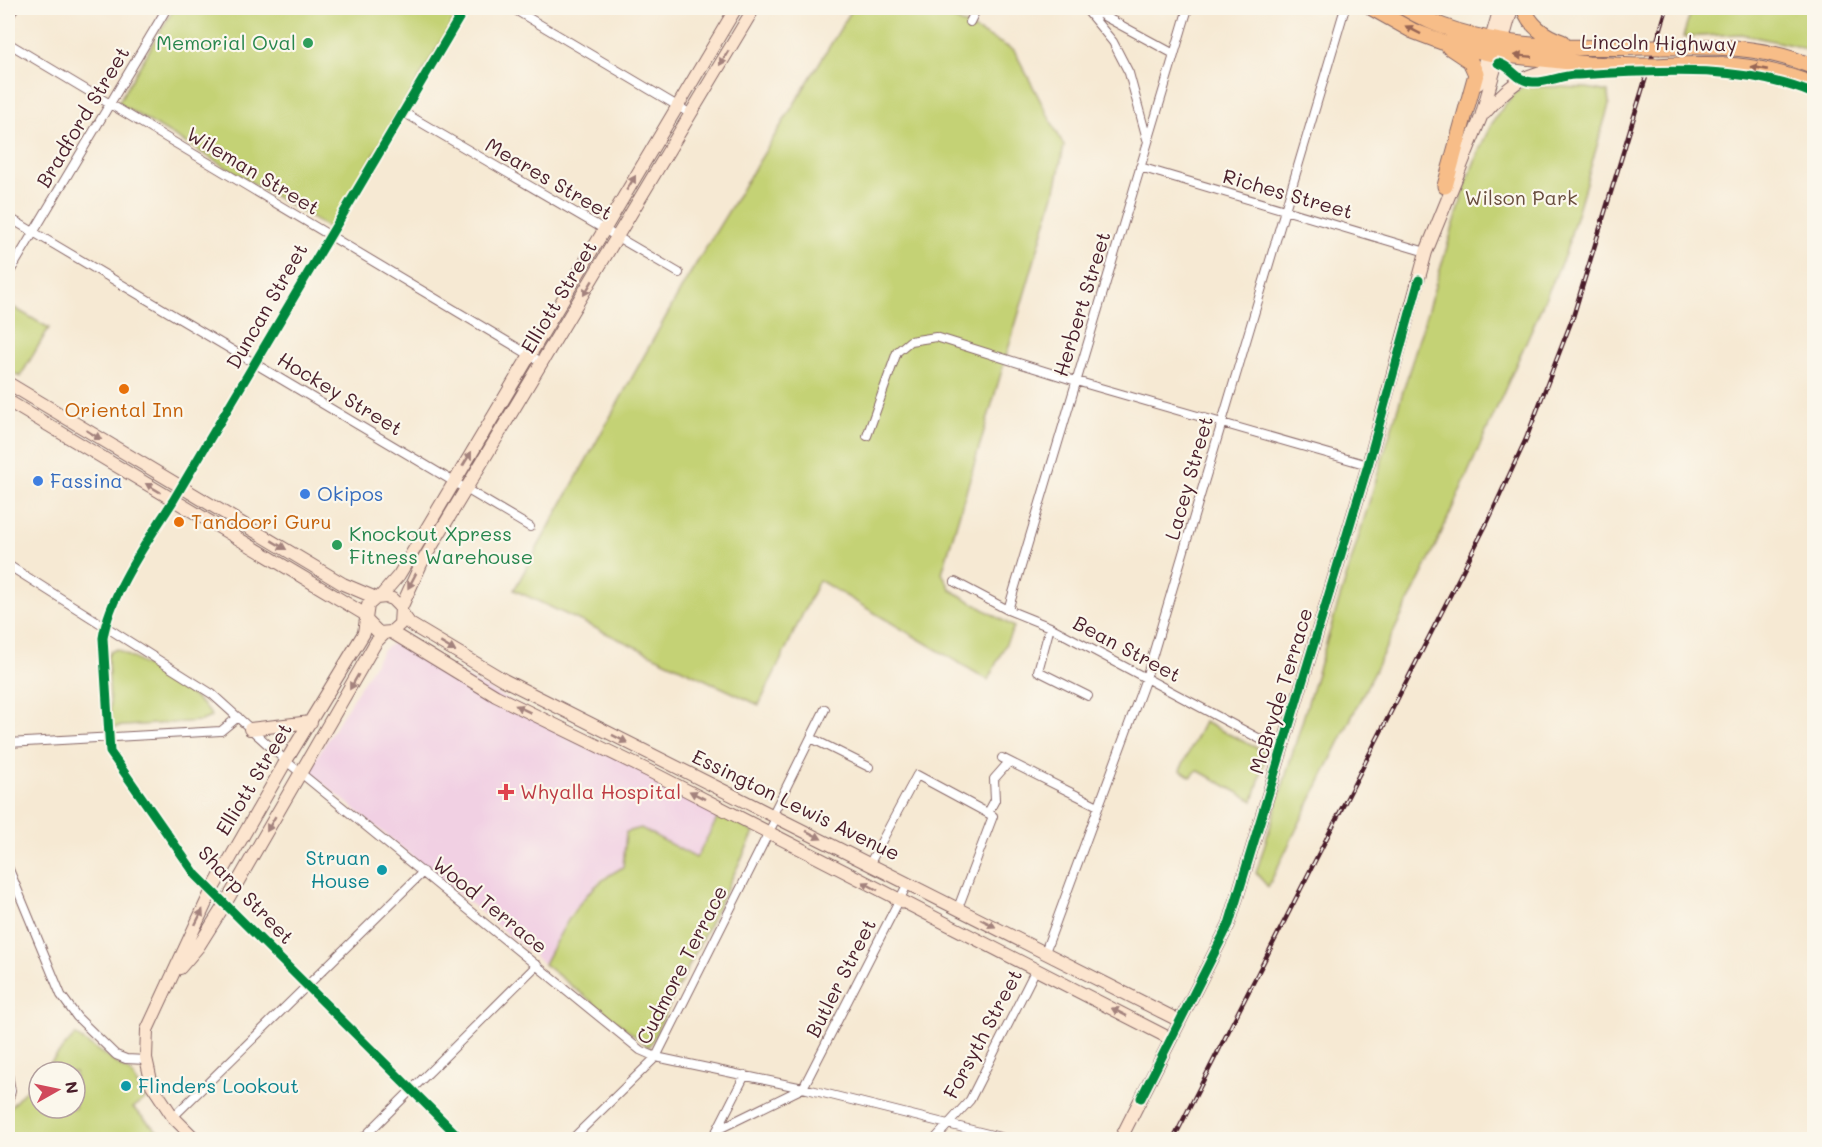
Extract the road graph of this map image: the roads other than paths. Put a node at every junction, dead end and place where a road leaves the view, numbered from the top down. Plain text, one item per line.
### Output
1 (14, 8) edge
2 (167, 8) edge
3 (465, 8) edge
4 (512, 8) edge
5 (736, 8) edge
6 (754, 8) edge
7 (977, 8) edge
8 (1087, 8) edge
9 (1188, 8) edge
10 (1345, 8) edge
11 (1372, 8) edge
12 (1405, 8) edge
13 (1495, 8) edge
14 (1500, 8) edge
15 (1512, 8) edge
16 (1524, 8) edge
17 (8, 19) edge
18 (1425, 19) junction
19 (970, 22) dead end
20 (1442, 42) junction
21 (8, 43) edge
22 (1496, 47) junction
23 (1594, 47) junction
24 (1174, 54) junction
25 (1588, 64) junction
26 (1815, 67) edge
27 (1815, 85) edge
28 (110, 105) junction
29 (678, 106) junction
30 (403, 112) junction
31 (691, 114) junction
32 (1480, 117) junction
33 (1148, 140) junction
34 (1140, 167) junction
35 (1445, 186) junction
36 (1285, 211) junction
37 (8, 217) edge
38 (1438, 218) junction
39 (603, 231) junction
40 (33, 232) junction
41 (329, 236) junction
42 (617, 237) junction
43 (1426, 252) junction
44 (679, 273) dead end
45 (8, 275) edge
46 (529, 355) junction
47 (255, 362) junction
48 (543, 363) junction
49 (1076, 381) junction
50 (8, 383) edge
51 (8, 400) edge
52 (1223, 423) junction
53 (867, 436) dead end
54 (1368, 465) junction
55 (454, 481) junction
56 (181, 487) junction
57 (468, 489) junction
58 (173, 501) junction
59 (530, 527) dead end
60 (8, 565) edge
61 (955, 582) dead end
62 (378, 598) junction
63 (401, 610) junction
64 (1008, 610) junction
65 (366, 618) junction
66 (105, 625) junction
67 (1050, 627) junction
68 (388, 632) junction
69 (1146, 678) junction
70 (1088, 696) dead end
71 (825, 709) dead end
72 (237, 717) junction
73 (311, 722) junction
74 (250, 729) junction
75 (109, 738) junction
76 (811, 738) junction
77 (8, 743) edge
78 (1283, 746) junction
79 (286, 761) junction
80 (869, 767) dead end
81 (301, 773) junction
82 (1098, 806) junction
83 (989, 811) junction
84 (775, 815) junction
85 (768, 832) junction
86 (870, 863) junction
87 (8, 867) edge
88 (423, 872) junction
89 (908, 883) junction
90 (212, 892) junction
91 (899, 901) junction
92 (225, 904) junction
93 (958, 908) junction
94 (1045, 952) junction
95 (537, 965) junction
96 (1036, 969) junction
97 (170, 980) junction
98 (309, 985) junction
99 (1180, 1021) junction
100 (1171, 1039) junction
101 (656, 1057) junction
102 (146, 1060) junction
103 (8, 1074) edge
104 (745, 1076) junction
105 (803, 1088) junction
106 (412, 1089) junction
107 (8, 1101) edge
108 (173, 1117) junction
109 (950, 1125) junction
110 (717, 1130) junction
111 (196, 1140) edge
112 (361, 1140) edge
113 (462, 1140) edge
114 (571, 1140) edge
115 (712, 1140) edge
116 (934, 1140) edge
117 (1012, 1140) edge
118 (1120, 1140) edge

1 - 17 street
2 - 28 street, Bradford Street
3 - 30 street, Duncan Street
4 - 29 street
5 - 29 main road, Elliott Street
6 -> 31 main road, Elliott Street
7 - 19 street
8 - 24 street
8 - 33 street
9 - 24 street, Herbert Street
10 - 36 street, Lacey Street
20 -> 11 highway
12 - 18 highway
13 - 18 main road
14 - 22 main road, McBryde Terrace
15 - 22 main road, McBryde Terrace
16 - 23 highway
18 - 22 highway
20 - 22 highway
20 - 35 highway
21 - 28 street, Wileman Street
22 - 23 highway, Lincoln Highway
25 -> 22 highway, Lincoln Highway
22 - 32 main road, McBryde Terrace
22 - 35 main road, McBryde Terrace
23 - 26 highway, Lincoln Highway, bridge
24 - 33 street, Herbert Street
27 -> 25 highway, Lincoln Highway, bridge
25 - 32 main road
28 - 40 street, Bradford Street
28 - 41 street, Wileman Street
29 - 31 street
39 -> 29 main road, Elliott Street
30 - 39 street, Meares Street
30 - 41 street, Duncan Street
31 - 42 main road, Elliott Street
32 - 38 main road, McBryde Terrace
33 - 34 street, Herbert Street
34 - 36 street, Riches Street
34 - 49 street, Herbert Street
35 - 38 main road, McBryde Terrace
36 - 43 street, Riches Street
36 - 52 street, Lacey Street
37 - 40 street, Hockey Street
38 - 43 main road, McBryde Terrace
39 - 42 street, Meares Street
39 - 46 main road, Elliott Street
40 - 45 street, Bradford Street
40 - 47 street, Hockey Street
41 - 46 street, Wileman Street
41 - 47 street, Duncan Street
42 - 44 street, Meares Street
42 -> 48 main road, Elliott Street
43 - 54 main road, McBryde Terrace
46 - 48 street, Wileman Street
55 -> 46 main road, Elliott Street
47 - 55 street, Hockey Street
47 - 56 street, Duncan Street
48 - 57 main road, Elliott Street
49 - 52 street
49 - 53 street
49 - 64 street, Herbert Street
50 -> 56 main road
58 -> 51 main road
52 - 54 street
52 - 69 street, Lacey Street
54 - 78 main road, McBryde Terrace
55 - 57 street, Hockey Street
55 - 62 main road, Elliott Street
56 - 58 street, Duncan Street
56 -> 62 main road
57 - 59 street, Hockey Street
57 -> 63 main road, Elliott Street
58 - 65 main road
58 - 66 street, Duncan Street
60 - 66 street, Wood Terrace
61 - 64 street, Bean Street
62 - 63 main road
62 - 65 main road
63 - 68 main road
63 -> 84 main road, Essington Lewis Avenue
64 - 67 street, Bean Street
65 - 68 main road
65 - 73 main road, Elliott Street
66 - 72 street, Wood Terrace
66 - 75 street, Sharp Street
67 - 69 street, Bean Street
67 - 70 street
68 -> 81 main road, Elliott Street
85 -> 68 main road, Essington Lewis Avenue
69 - 78 street, Bean Street
69 - 82 street, Lacey Street
71 - 76 street, Cudmore Terrace
72 - 74 street, Wood Terrace
72 - 75 street
73 - 74 main road
73 - 79 main road, Elliott Street
74 - 79 street, Wood Terrace
75 - 77 street
75 - 90 street, Sharp Street
76 - 80 street
76 - 84 street, Cudmore Terrace
78 - 99 main road, McBryde Terrace
79 - 81 street, Wood Terrace
79 - 90 main road, Elliott Street
81 - 88 street, Wood Terrace
81 -> 92 main road, Elliott Street
82 - 83 street
82 - 94 street, Lacey Street
83 - 86 street
83 - 93 street
84 - 85 street, Cudmore Terrace
84 -> 86 main road, Essington Lewis Avenue
91 -> 85 main road, Essington Lewis Avenue
85 - 101 street, Cudmore Terrace
86 - 89 main road, Essington Lewis Avenue
87 - 102 street
88 - 95 street, Wood Terrace
88 - 98 street
89 - 91 street, Butler Street
89 - 93 main road, Essington Lewis Avenue
90 - 92 street, Sharp Street
97 -> 90 main road, Elliott Street
91 - 96 main road, Essington Lewis Avenue
91 - 105 street, Butler Street
92 - 97 main road, Elliott Street
92 - 98 street, Sharp Street
93 -> 94 main road, Essington Lewis Avenue
94 - 96 main road
94 - 99 main road, Essington Lewis Avenue
95 - 101 street, Wood Terrace
95 - 106 street
100 -> 96 main road, Essington Lewis Avenue
96 - 109 street, Forsyth Street
97 - 102 main road
98 - 106 street, Sharp Street
98 - 108 street
99 - 100 main road, McBryde Terrace
100 - 118 main road, McBryde Terrace
101 - 104 street, Wood Terrace
101 - 114 street, Cudmore Terrace
102 - 108 main road
103 - 107 street
104 - 105 street, Wood Terrace
104 - 110 street
105 - 109 street, Wood Terrace
105 - 110 street
106 - 112 street
106 - 113 street, Sharp Street
108 - 111 main road
109 - 116 street, Forsyth Street
109 - 117 street, Wood Terrace
110 - 115 street

